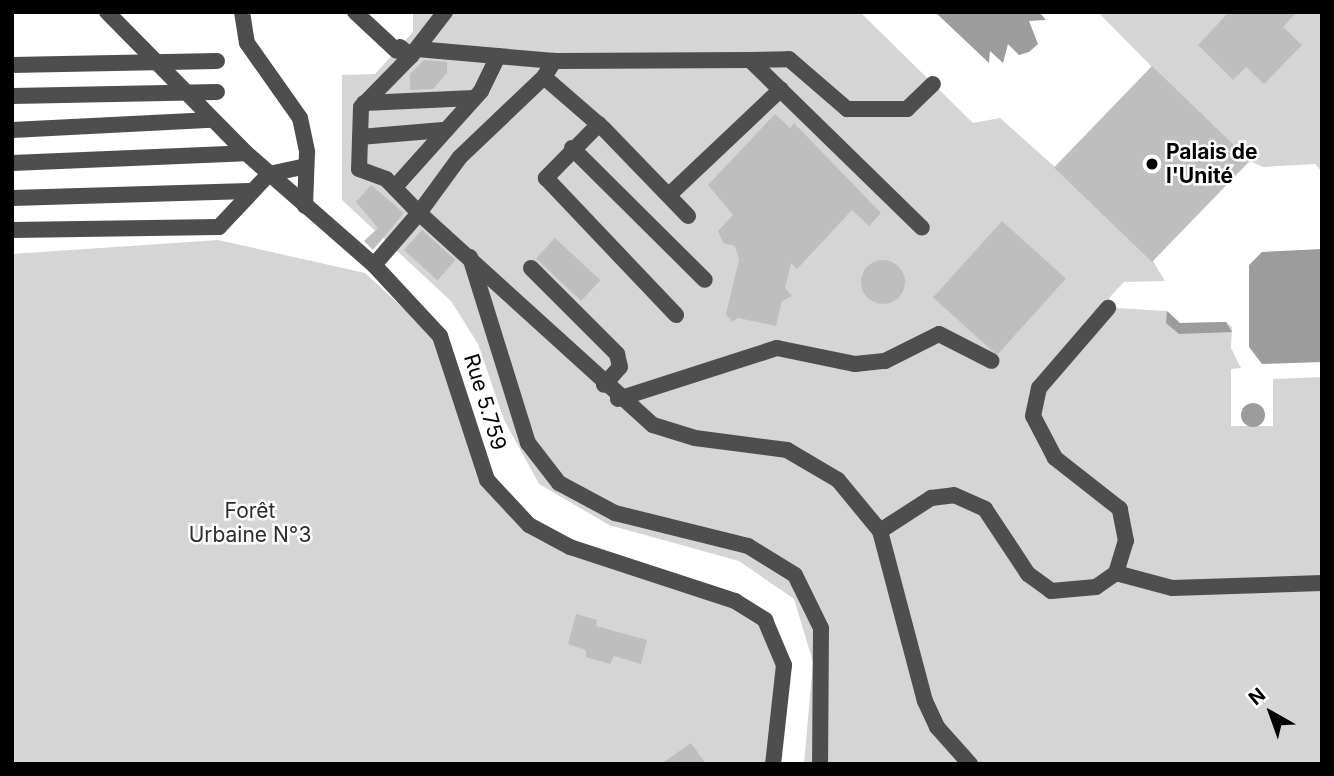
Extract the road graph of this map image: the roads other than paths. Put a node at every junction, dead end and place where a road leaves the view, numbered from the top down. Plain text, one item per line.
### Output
1 (107, 12) edge
2 (242, 12) edge
3 (355, 12) edge
4 (445, 12) edge
5 (406, 51) junction
6 (498, 56) junction
7 (750, 60) junction
8 (216, 61) dead end
9 (554, 61) junction
10 (154, 62) junction
11 (12, 65) edge
12 (544, 77) junction
13 (933, 84) dead end
14 (781, 89) junction
15 (182, 92) junction
16 (216, 92) dead end
17 (12, 96) edge
18 (474, 98) junction
19 (364, 103) junction
20 (212, 120) junction
21 (599, 124) junction
22 (12, 130) edge
23 (443, 130) junction
24 (359, 137) junction
25 (572, 148) junction
26 (246, 153) junction
27 (12, 163) edge
28 (306, 166) junction
29 (269, 174) junction
30 (394, 187) junction
31 (249, 191) junction
32 (668, 195) junction
33 (12, 198) edge
34 (305, 206) junction
35 (419, 213) junction
36 (688, 216) dead end
37 (14, 228) edge
38 (922, 228) dead end
39 (470, 257) junction
40 (374, 265) junction
41 (531, 268) dead end
42 (705, 281) dead end
43 (1108, 308) dead end
44 (676, 315) dead end
45 (992, 361) dead end
46 (604, 385) junction
47 (618, 399) junction
48 (880, 531) junction
49 (1116, 573) junction
50 (1322, 583) edge
51 (772, 764) edge
52 (820, 764) edge
53 (970, 764) edge

1 - 10 lane, Rue 5.759
2 - 28 lane
3 - 5 lane
4 - 5 lane
5 - 6 lane
5 - 19 lane
6 - 9 lane
6 - 18 lane
7 - 9 lane
7 - 13 lane
7 - 14 lane
8 - 10 lane
9 - 12 lane
10 - 11 lane
10 - 15 lane, Rue 5.759
12 - 21 lane
12 - 35 lane
14 - 32 lane
14 - 38 lane
15 - 16 lane
15 - 17 lane
15 - 20 lane, Rue 5.759
18 - 19 lane
18 - 23 lane
19 - 24 lane
20 - 22 lane
20 - 26 lane, Rue 5.759
21 - 25 lane
21 - 32 lane
23 - 24 lane
23 - 30 lane
24 - 30 lane
25 - 42 lane
25 - 44 lane
26 - 27 lane
26 - 29 lane, Rue 5.759
28 - 29 lane
28 - 34 lane
29 - 31 lane
29 - 34 lane, Rue 5.759
30 - 35 lane
31 - 33 lane
31 - 37 lane
32 - 36 lane
34 - 40 lane, Rue 5.759
35 - 39 lane
35 - 40 lane
39 - 46 lane
39 - 52 lane
40 - 51 lane, Rue 5.759
41 - 46 lane
43 - 49 lane
45 - 47 lane
46 - 47 lane
47 - 48 lane
48 - 49 lane
48 - 53 lane
49 - 50 lane

